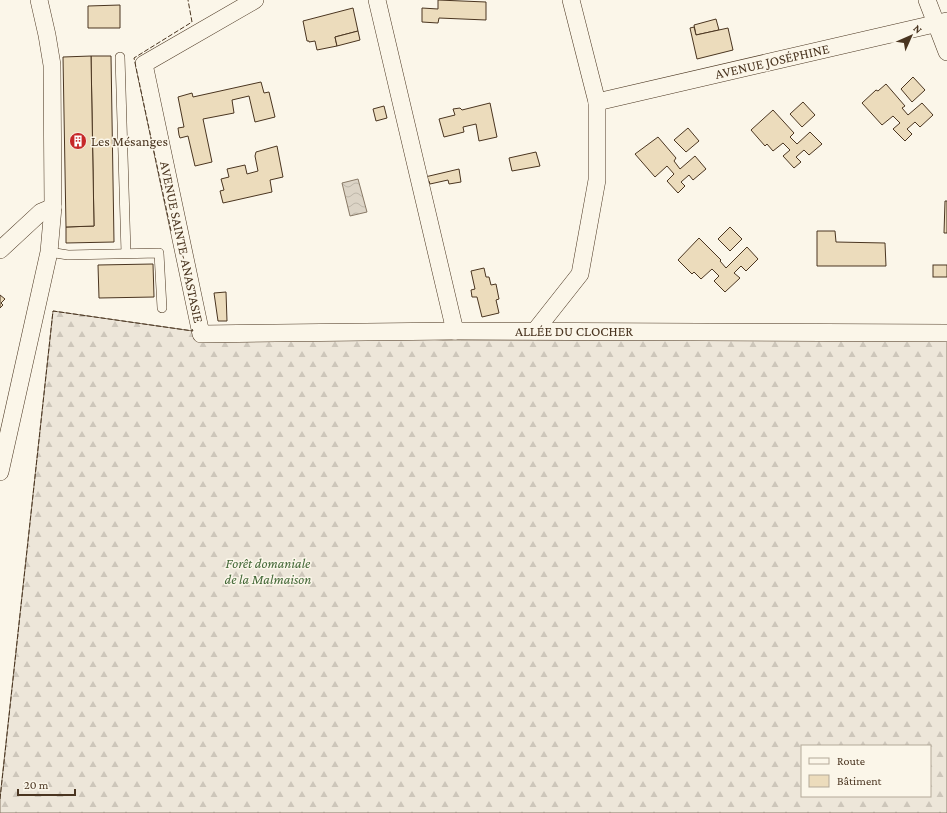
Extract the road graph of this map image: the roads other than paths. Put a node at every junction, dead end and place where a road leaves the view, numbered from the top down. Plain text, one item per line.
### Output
1 (39, 0) edge
2 (255, 0) edge
3 (378, 0) edge
4 (571, 0) edge
5 (927, 0) edge
6 (941, 22) edge
7 (947, 52) edge
8 (120, 57) dead end
9 (597, 102) junction
10 (53, 207) junction
11 (0, 250) edge
12 (49, 252) junction
13 (126, 253) junction
14 (162, 308) dead end
15 (455, 331) junction
16 (535, 331) junction
17 (947, 333) edge
18 (201, 334) joint
19 (0, 468) edge

1 - 10 street
2 - 18 street, AVENUE SAINTE-ANASTASIE
3 - 15 street
4 - 9 street
5 - 6 street
6 - 7 street
6 - 9 street, AVENUE JOSÉPHINE
8 - 13 lane
9 - 16 street
10 - 11 street
10 - 12 street
12 - 13 lane
12 - 19 street
13 - 14 lane
15 - 16 street, ALLÉE DU CLOCHER
15 - 18 street, ALLÉE DU CLOCHER
16 - 17 street, ALLÉE DU CLOCHER

